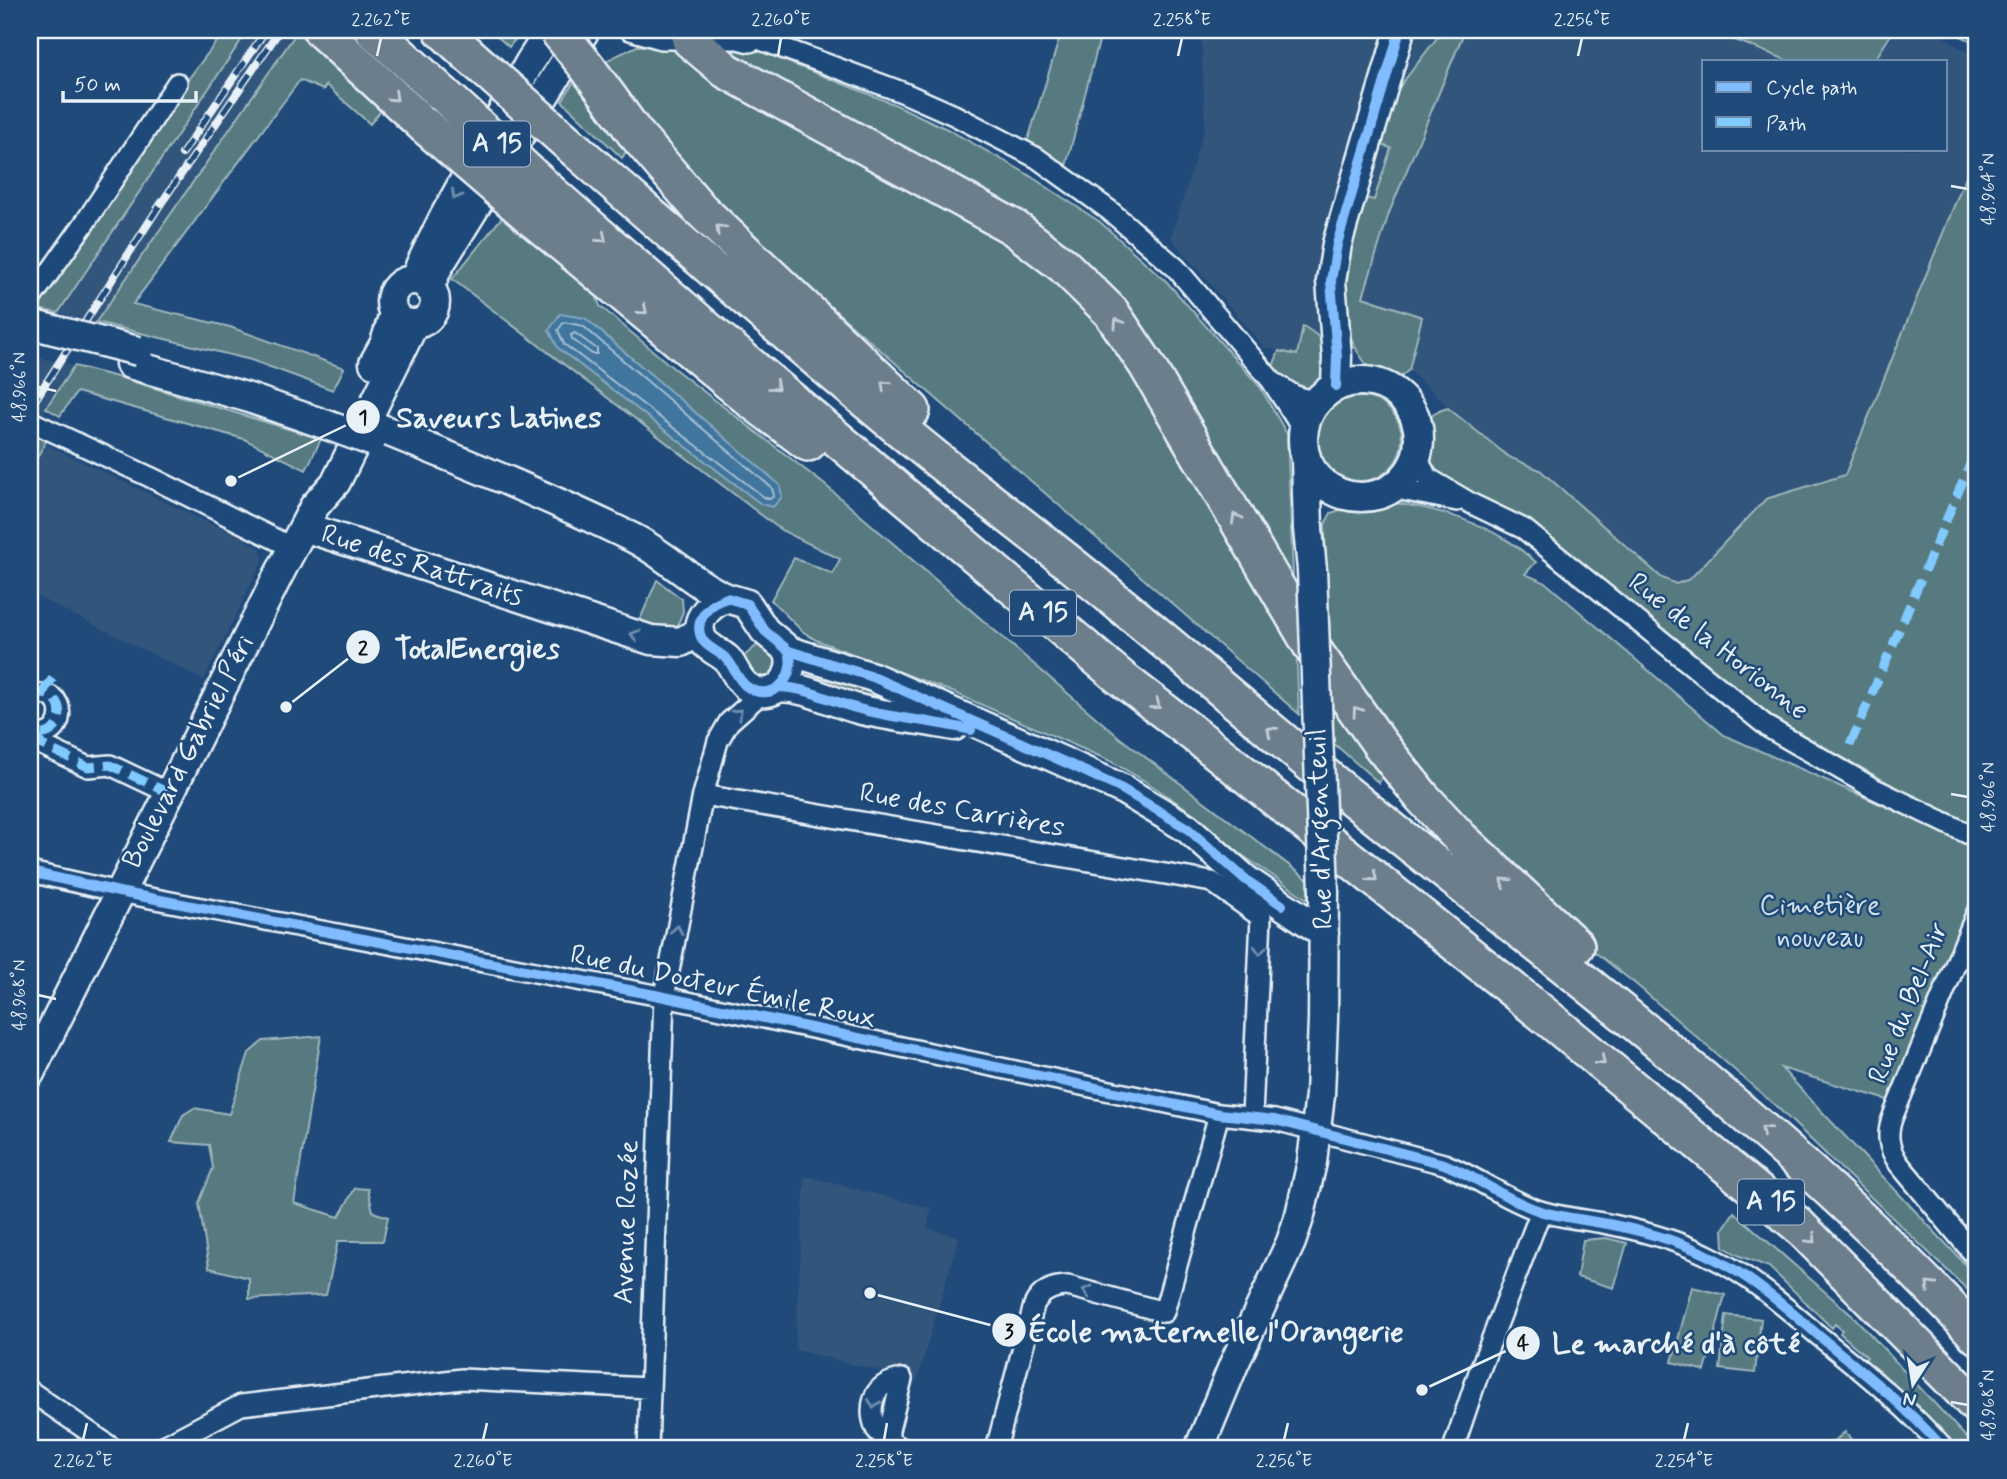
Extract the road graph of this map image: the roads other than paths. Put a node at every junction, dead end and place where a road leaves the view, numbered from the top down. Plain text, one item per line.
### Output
1 (321, 30) edge
2 (442, 30) edge
3 (551, 30) edge
4 (630, 30) edge
5 (734, 30) edge
6 (1400, 30) edge
7 (685, 35) edge
8 (380, 36) edge
9 (580, 39) edge
10 (792, 50) junction
11 (177, 83) dead end
12 (542, 206) junction
13 (420, 284) junction
14 (30, 300) edge
15 (1335, 318) junction
16 (404, 319) junction
17 (30, 324) edge
18 (30, 340) edge
19 (134, 357) junction
20 (1271, 380) junction
21 (1371, 381) junction
22 (1325, 394) junction
23 (30, 408) edge
24 (30, 421) edge
25 (53, 427) junction
26 (1303, 430) junction
27 (374, 434) junction
28 (1416, 457) junction
29 (1306, 459) junction
30 (1391, 488) junction
31 (1339, 493) junction
32 (1472, 504) junction
33 (304, 527) junction
34 (1308, 528) junction
35 (727, 598) junction
36 (1114, 599) junction
37 (700, 626) junction
38 (789, 650) junction
39 (41, 689) edge
40 (771, 689) junction
41 (32, 738) edge
42 (1044, 752) junction
43 (169, 793) junction
44 (703, 795) junction
45 (1977, 838) edge
46 (30, 872) edge
47 (119, 892) junction
48 (1977, 912) edge
49 (1324, 933) junction
50 (664, 997) junction
51 (1611, 1004) junction
52 (30, 1073) edge
53 (1219, 1114) junction
54 (1252, 1116) junction
55 (1316, 1130) junction
56 (1541, 1211) junction
57 (1976, 1253) edge
58 (1977, 1336) edge
59 (649, 1388) junction
60 (30, 1391) edge
61 (1222, 1392) junction
62 (1977, 1406) edge
63 (1454, 1448) edge
64 (114, 1449) edge
65 (158, 1449) edge
66 (648, 1449) edge
67 (996, 1449) edge
68 (1199, 1449) edge
69 (1210, 1449) edge
70 (1944, 1449) edge

1 -> 12 highway, bridge
2 - 36 highway, A 15, bridge
3 -> 13 main road
4 - 7 street
5 - 10 street
6 - 15 main road
7 - 10 street
51 -> 7 highway
8 - 12 highway, A 15, bridge
9 - 13 main road
36 -> 9 highway
10 - 20 street
11 - 14 street
12 -> 62 highway, A 15
13 - 16 main road
13 - 16 main road
15 - 21 main road
15 - 22 main road
16 - 33 main road, Boulevard Gabriel Péri
17 - 19 main road, bridge
18 - 19 main road
19 - 27 main road, bridge
20 - 22 street
20 - 26 street
21 - 22 main road
21 - 28 main road
22 - 26 main road
23 - 25 street
24 - 25 street
25 - 33 street
26 - 29 main road
27 - 35 main road
27 - 37 main road
28 - 30 main road
28 - 32 street, Rue de la Horionne
29 - 31 main road
29 - 34 main road, Rue d'Argenteuil
30 - 31 main road
30 - 32 street, Rue de la Horionne
31 - 34 main road
32 - 45 street, Rue de la Horionne
37 -> 33 main road, Rue des Rattraits
33 - 43 main road, Boulevard Gabriel Péri
34 - 49 main road, Rue d'Argenteuil, bridge
35 - 37 main road
35 - 38 main road
51 -> 36 highway, A 15
37 - 40 main road
38 - 40 main road
38 - 42 main road
39 - 41 street
40 - 42 main road
44 -> 40 street, Avenue Rozée
41 - 43 street
42 - 49 main road
43 - 47 main road, Boulevard Gabriel Péri
50 -> 44 street, Avenue Rozée
44 -> 54 street, Rue des Carrières
46 - 47 street, Rue du Docteur Émile Roux
47 - 50 street, Rue du Docteur Émile Roux
47 - 52 main road, Boulevard Gabriel Péri
48 - 57 street, Rue du Bel-Air
49 - 55 main road, Rue d'Argenteuil
50 - 53 street, Rue du Docteur Émile Roux
50 - 59 street, Avenue Rozée
58 -> 51 highway, A 15
53 - 54 street, Rue du Docteur Émile Roux
53 -> 67 street
54 - 55 street, Rue du Docteur Émile Roux
55 - 56 street, Rue du Docteur Émile Roux
55 - 61 main road, Rue d'Argenteuil
56 - 63 street
56 - 70 street, Rue du Docteur Émile Roux
59 - 65 street
59 - 66 street, Avenue Rozée
60 - 64 street
61 - 68 main road
61 - 69 main road

